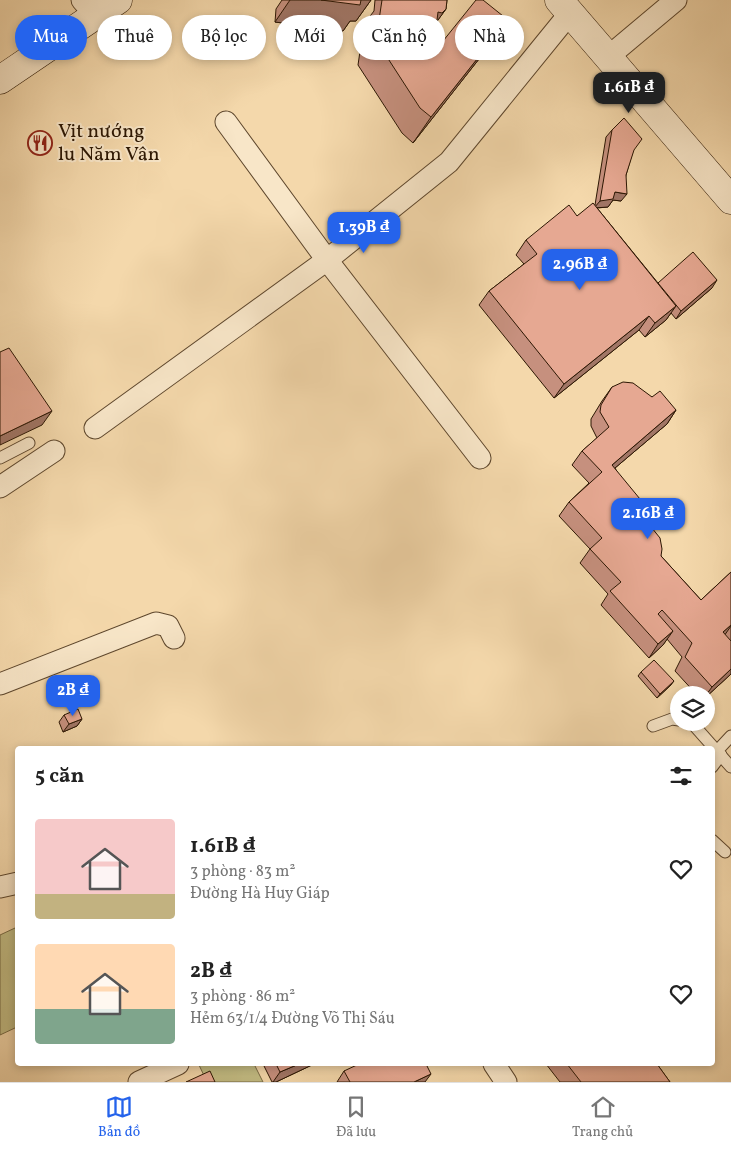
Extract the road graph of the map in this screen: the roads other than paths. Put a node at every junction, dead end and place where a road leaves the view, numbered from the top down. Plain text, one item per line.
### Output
1 (118, 0) edge
2 (676, 0) edge
3 (565, 6) edge
4 (89, 8) edge
5 (608, 57) junction
6 (0, 80) edge
7 (226, 122) dead end
8 (731, 200) edge
9 (327, 260) junction
10 (95, 428) dead end
11 (29, 443) edge
12 (54, 451) dead end
13 (0, 458) edge
14 (480, 458) dead end
15 (0, 488) edge
16 (174, 638) dead end
17 (0, 684) edge
18 (670, 720) edge
19 (653, 726) dead end
20 (699, 731) edge
21 (731, 736) edge
22 (713, 746) edge
23 (715, 749) edge
24 (719, 753) junction
25 (715, 761) edge
26 (731, 767) edge
27 (715, 843) edge
28 (726, 852) dead end
29 (15, 884) edge
30 (0, 887) edge
31 (174, 1066) edge
32 (495, 1066) edge
33 (139, 1082) edge
34 (506, 1082) edge

1 - 4 main road
2 - 5 street
3 - 5 main road
3 - 9 street
4 - 6 main road
5 - 8 main road
7 - 9 street
9 - 10 street
9 - 14 street
11 - 13 lane
12 - 15 street
16 - 17 street
18 - 19 lane
20 - 22 lane
21 - 24 lane
23 - 24 lane
24 - 25 lane
24 - 26 lane
27 - 28 lane
29 - 30 street
31 - 33 street
32 - 34 street

